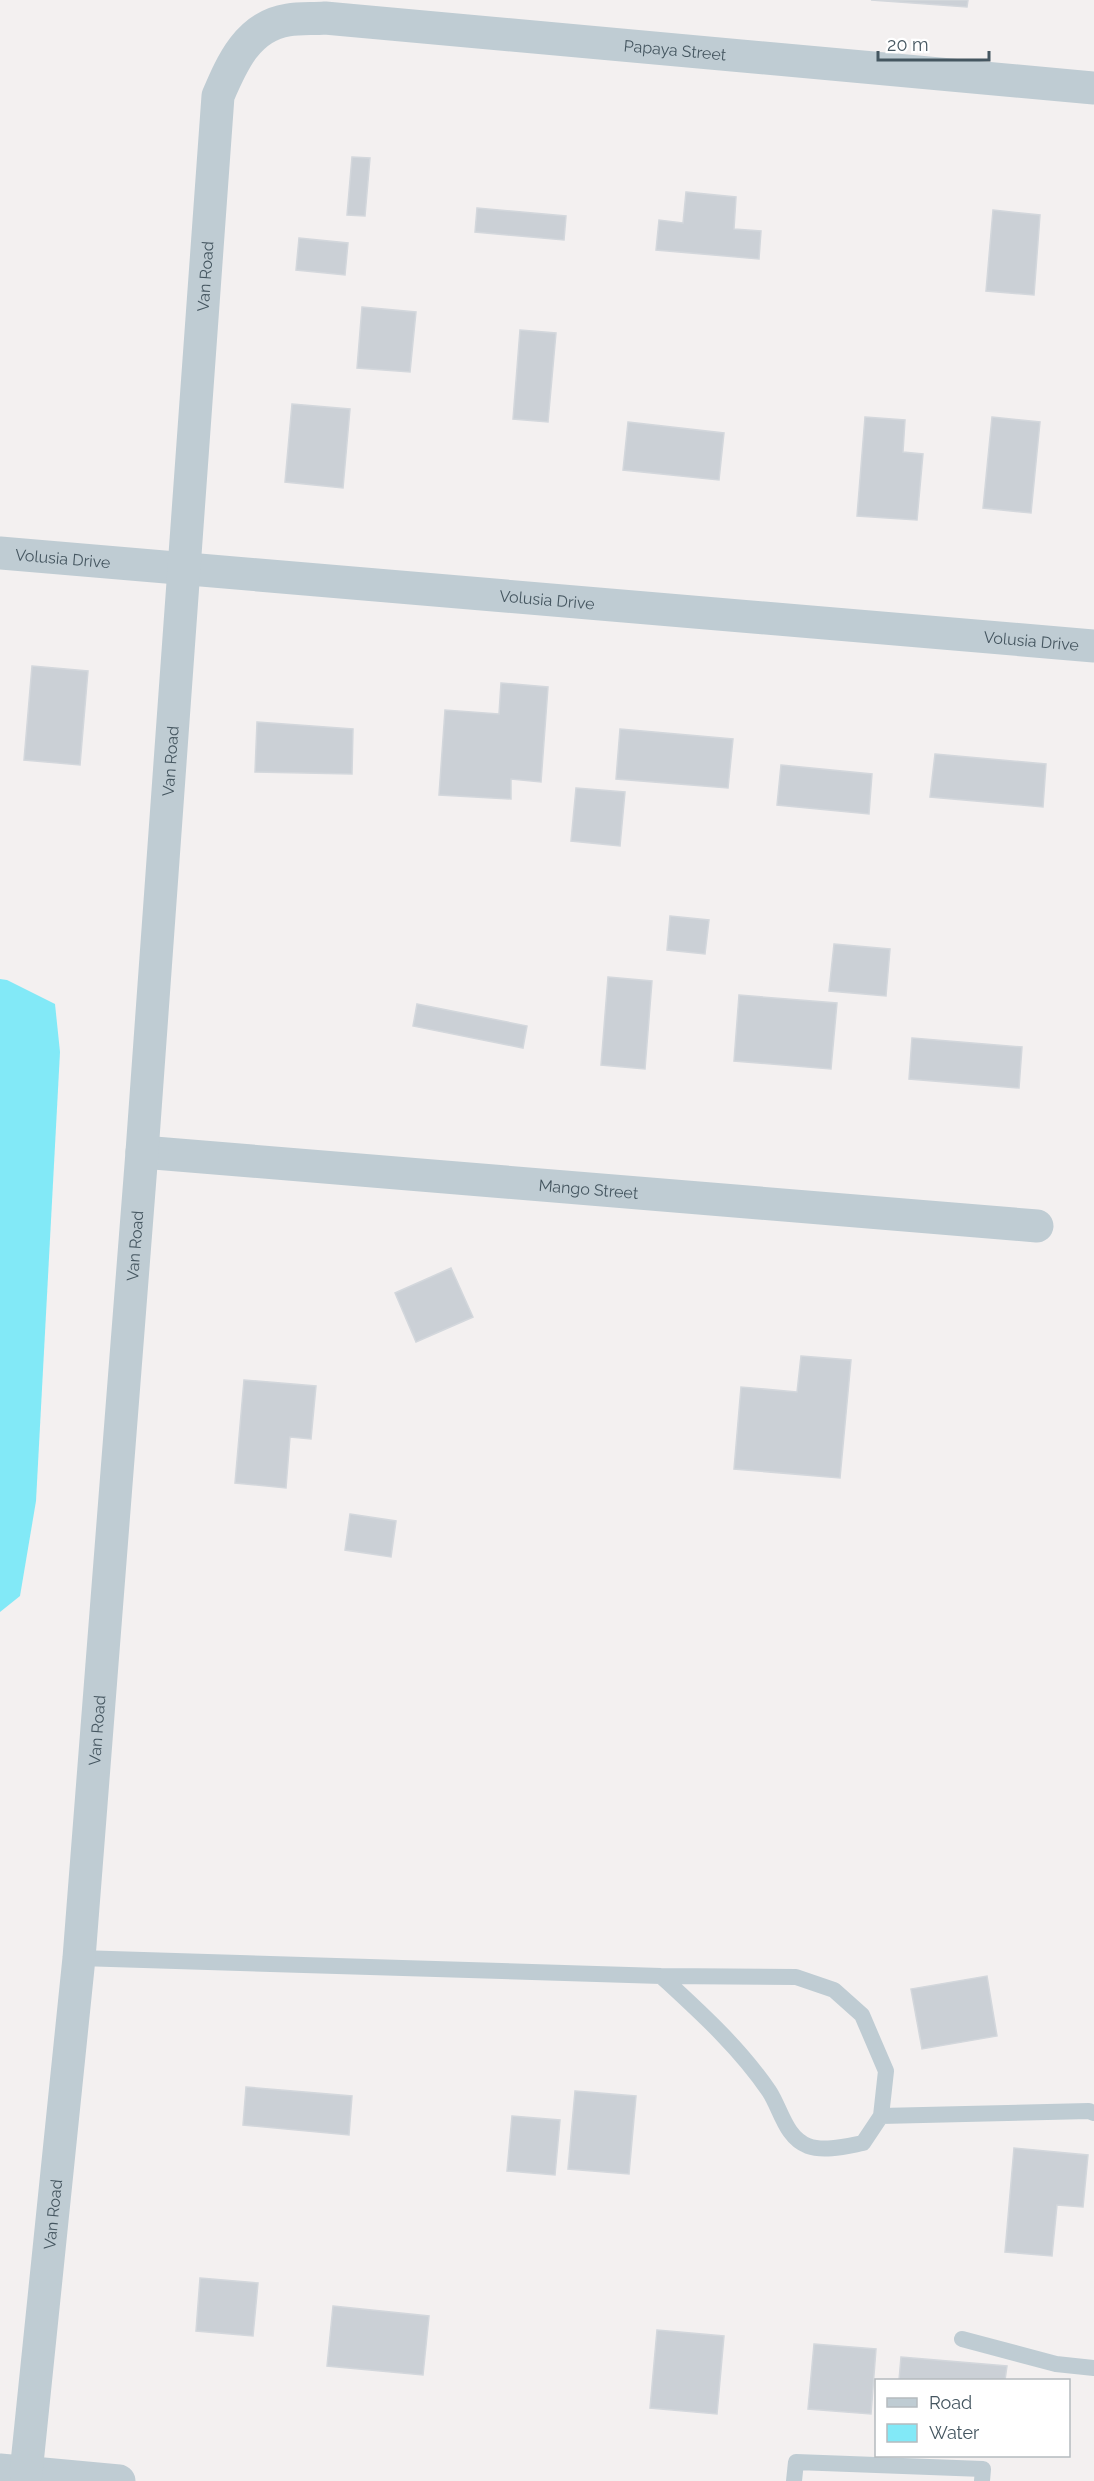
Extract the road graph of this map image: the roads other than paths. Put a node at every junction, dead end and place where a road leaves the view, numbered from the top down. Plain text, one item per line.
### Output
1 (258, 31) joint
2 (1094, 88) edge
3 (0, 553) edge
4 (185, 569) junction
5 (1094, 646) edge
6 (142, 1152) junction
7 (1037, 1226) dead end
8 (79, 1958) junction
9 (661, 1976) junction
10 (1094, 2113) edge
11 (881, 2116) junction
12 (962, 2339) dead end
13 (1094, 2368) edge
14 (13, 2472) edge
15 (119, 2481) edge
16 (794, 2481) edge
17 (982, 2481) edge

1 - 2 street, Papaya Street
1 - 4 street, Van Road
3 - 4 street, Volusia Drive
4 - 5 street, Volusia Drive
4 - 6 street, Van Road
6 - 7 street, Mango Street
6 - 8 street, Van Road
8 - 9 lane
8 - 14 street, Van Road
9 - 11 lane
9 - 11 lane
10 - 11 lane
12 - 13 lane
14 - 15 street
16 - 17 lane

